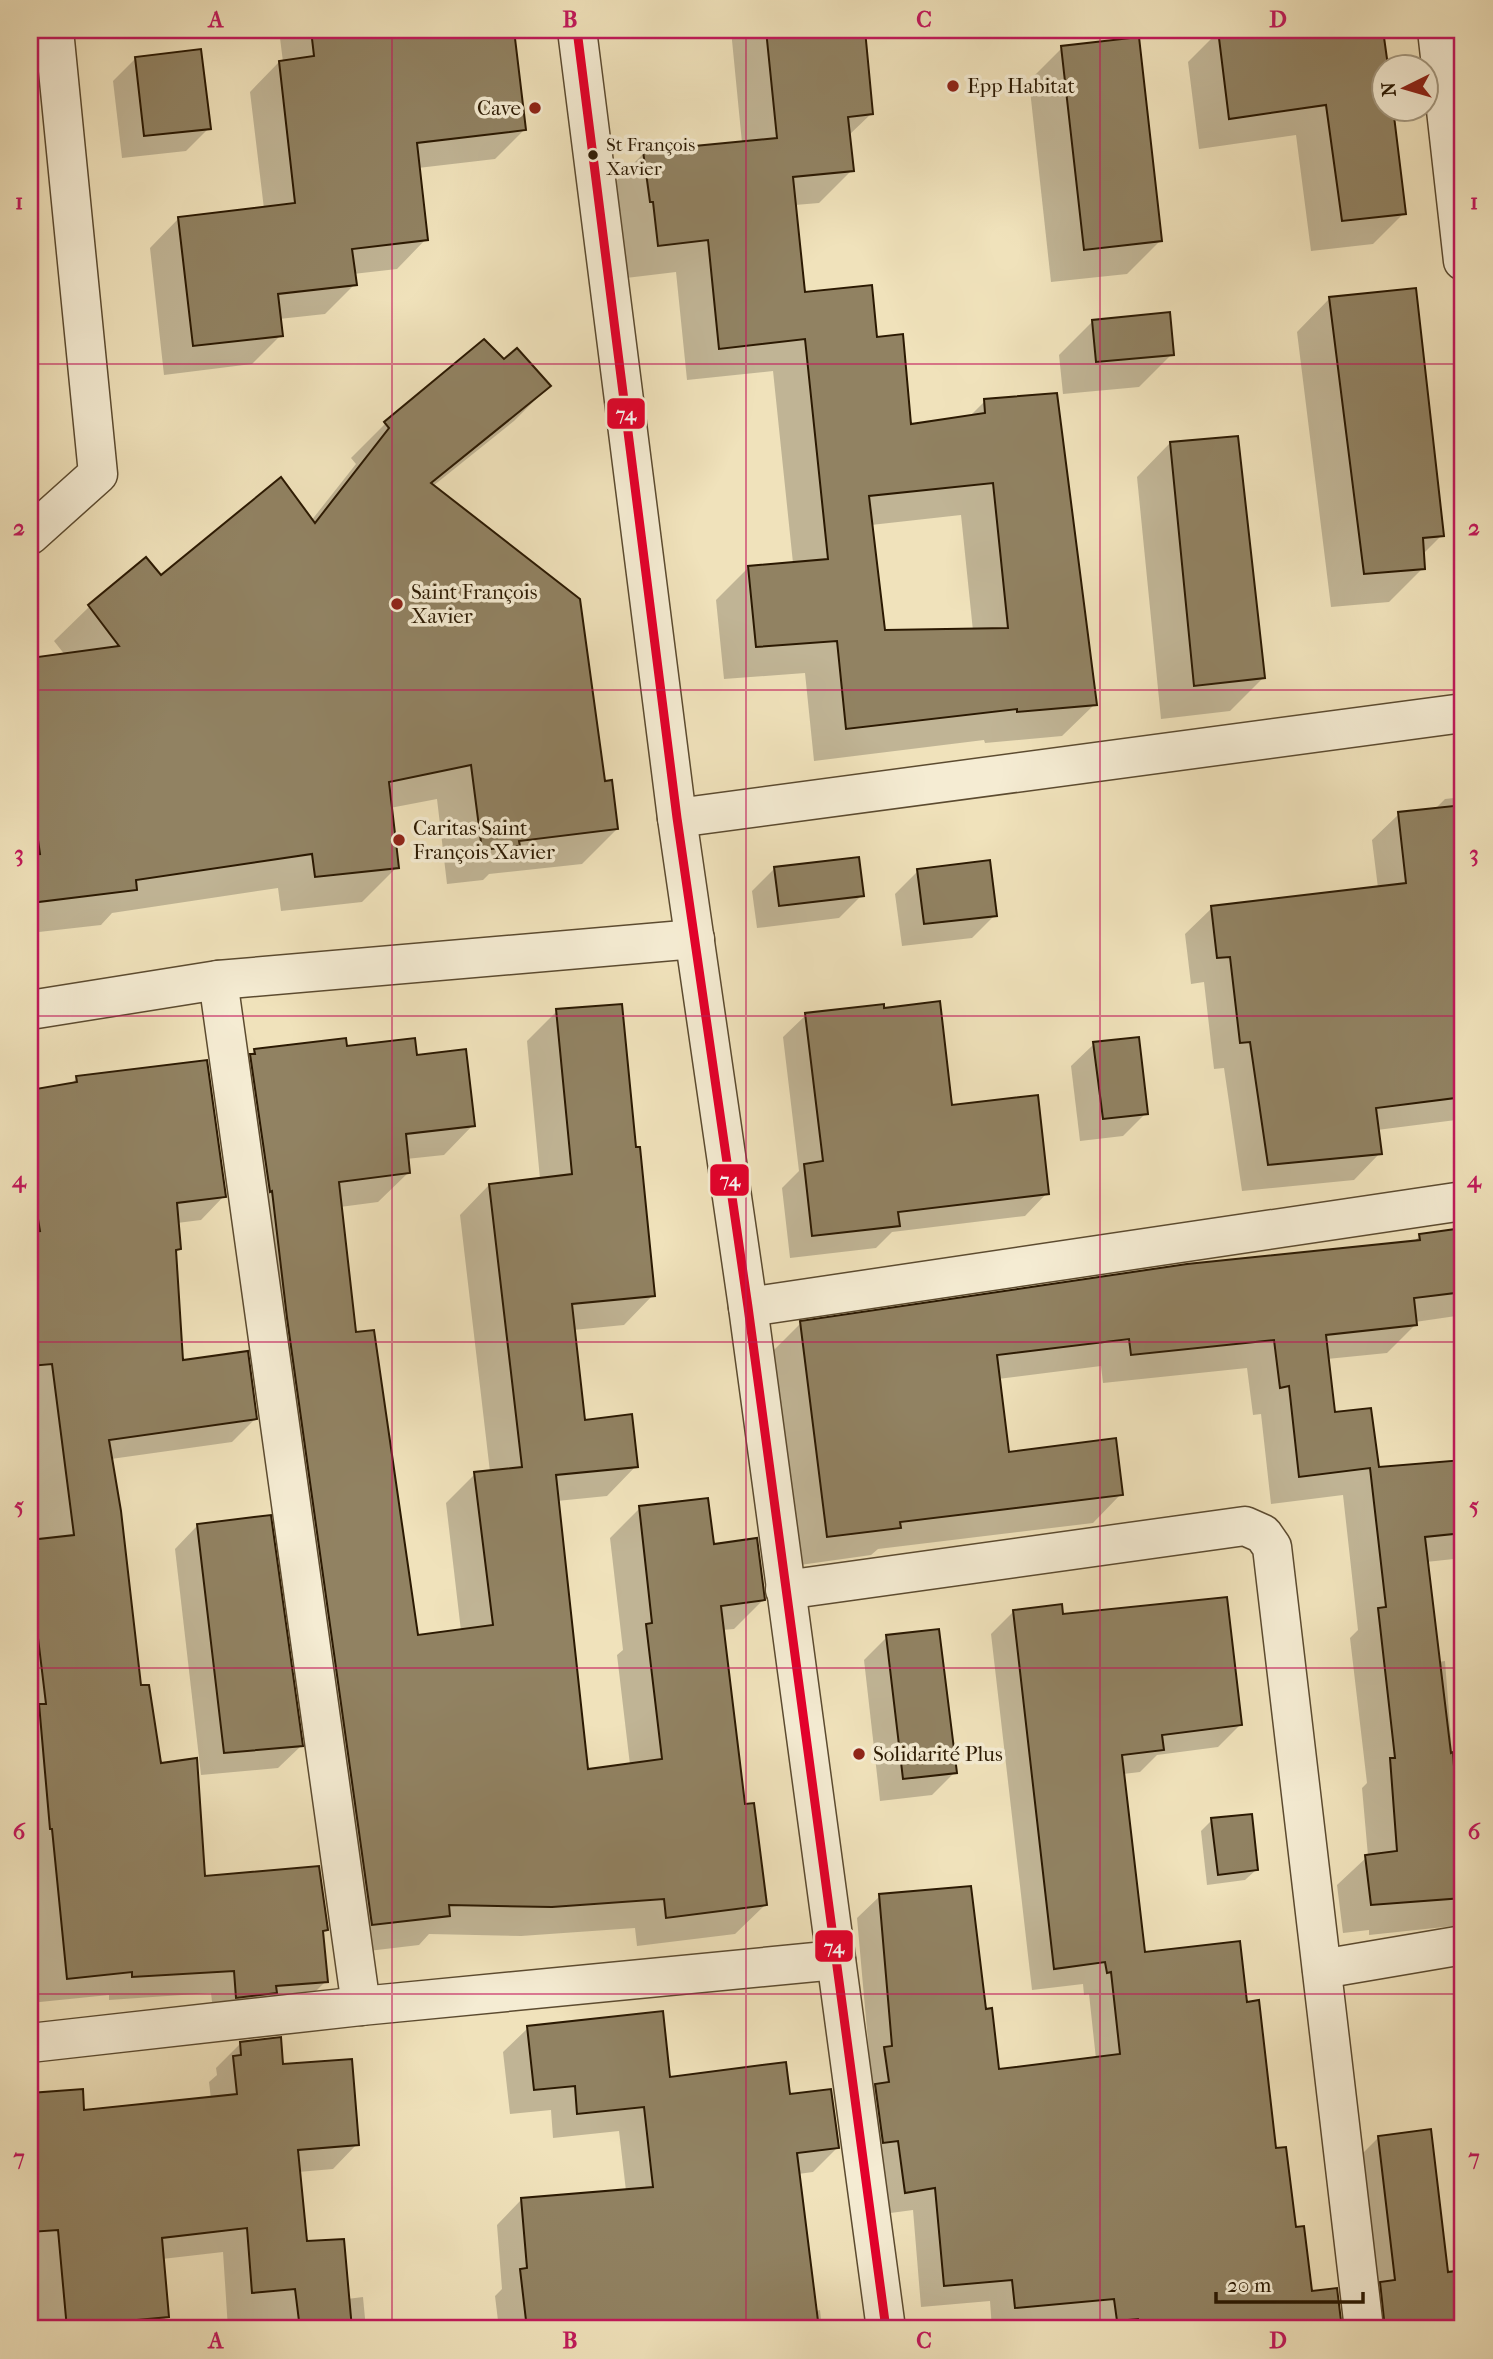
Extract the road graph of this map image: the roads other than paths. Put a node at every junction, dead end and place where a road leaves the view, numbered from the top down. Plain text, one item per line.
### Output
1 (54, 30) edge
2 (577, 30) edge
3 (1437, 30) edge
4 (1463, 261) edge
5 (30, 535) edge
6 (1463, 713) edge
7 (677, 818) junction
8 (695, 939) junction
9 (218, 980) junction
10 (30, 1010) edge
11 (1463, 1201) edge
12 (748, 1307) junction
13 (785, 1590) junction
14 (1463, 1945) edge
15 (836, 1960) junction
16 (1322, 1969) junction
17 (361, 2006) junction
18 (30, 2043) edge
19 (886, 2329) edge
20 (1364, 2329) edge

1 - 5 street
2 - 7 street
3 - 4 street
6 - 7 street
7 - 8 street
8 - 9 street
8 - 12 street
9 - 10 street
9 - 17 street
11 - 12 street
12 - 13 street
13 - 15 street
13 - 16 street
14 - 16 street
15 - 17 street
15 - 19 street
16 - 20 street
17 - 18 street

